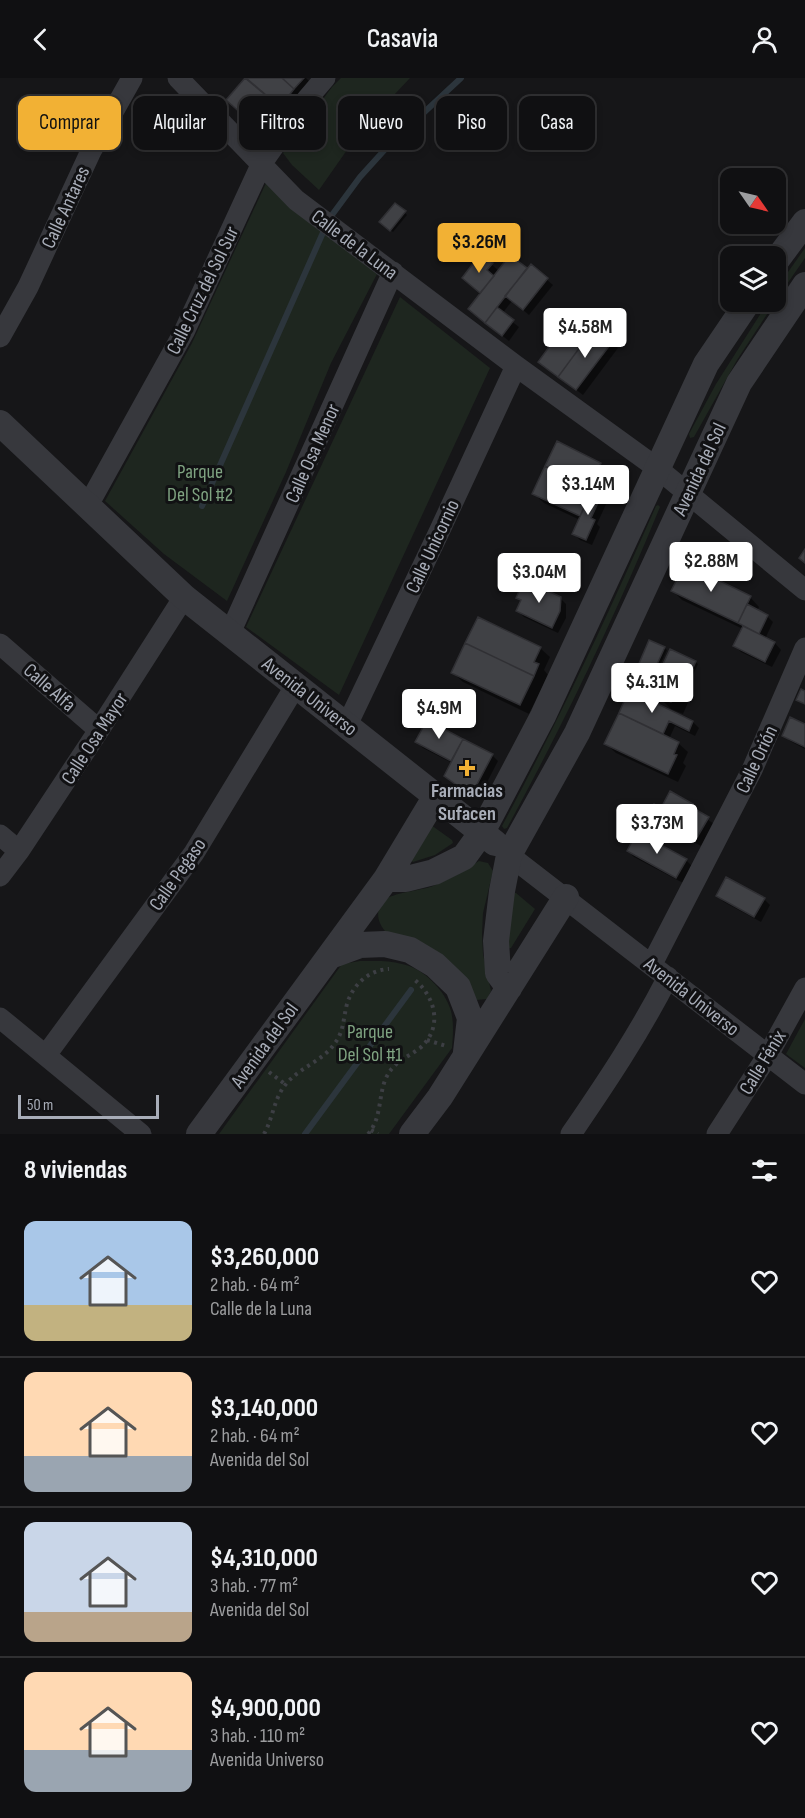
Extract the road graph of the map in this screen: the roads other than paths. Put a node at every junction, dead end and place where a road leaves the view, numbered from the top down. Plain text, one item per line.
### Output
1 (132, 78) edge
2 (178, 78) edge
3 (325, 78) edge
4 (262, 163) junction
5 (805, 222) edge
6 (786, 248) edge
7 (393, 272) junction
8 (805, 285) edge
9 (741, 312) edge
10 (0, 337) edge
11 (516, 366) junction
12 (0, 423) edge
13 (657, 468) junction
14 (687, 493) junction
15 (87, 507) junction
16 (805, 590) edge
17 (184, 597) junction
18 (230, 633) junction
19 (0, 644) edge
20 (805, 648) edge
21 (296, 685) junction
22 (347, 725) junction
23 (99, 730) junction
24 (436, 796) junction
25 (482, 832) junction
26 (0, 835) edge
27 (19, 851) junction
28 (509, 855) junction
29 (0, 876) edge
30 (386, 879) junction
31 (566, 897) junction
32 (330, 956) junction
33 (660, 970) junction
34 (509, 988) junction
35 (805, 988) edge
36 (0, 1018) edge
37 (46, 1055) junction
38 (768, 1055) junction
39 (465, 1058) junction
40 (805, 1084) edge
41 (141, 1134) edge
42 (199, 1134) edge
43 (412, 1134) edge
44 (571, 1134) edge
45 (717, 1134) edge

1 - 10 street, Calle Antares
2 - 4 street, Calle de la Luna
3 - 4 street, Calle Cruz del Sol Sur
4 - 7 street, Calle de la Luna
4 - 15 street, Calle Cruz del Sol Sur
5 - 6 street
7 - 11 street, Calle de la Luna
7 - 18 street, Calle Osa Menor
8 - 14 street, Avenida del Sol
9 - 13 street, Avenida del Sol
11 - 13 street, Calle de la Luna
11 - 22 street, Calle Unicornio
12 - 15 street, Avenida Universo
13 - 14 street, Calle de la Luna
13 - 25 street, Avenida del Sol
14 - 16 street, Calle de la Luna
14 - 28 street, Avenida del Sol
15 - 17 street, Avenida Universo
17 - 18 street, Avenida Universo
17 - 23 street, Calle Osa Mayor
18 - 21 street, Avenida Universo
19 - 23 street, Calle Alfa
20 - 33 street, Calle Orión
21 - 22 street, Avenida Universo
21 - 37 street, Calle Pegaso
22 - 24 street, Avenida Universo
23 - 27 street, Calle Osa Mayor
24 - 25 street, Avenida Universo
24 - 30 street, Avenida del Sol
25 - 28 street, Avenida Universo
25 - 30 street, Avenida del Sol
26 - 27 street
27 - 29 street, Calle Osa Mayor
28 - 31 street, Avenida Universo
28 - 34 street, Avenida del Sol
30 - 32 street, Avenida del Sol
31 - 33 street, Avenida Universo
31 - 34 street
32 - 39 street
32 - 42 street, Avenida del Sol
33 - 38 street, Avenida Universo
33 - 44 street, Calle Orión
34 - 39 street
35 - 38 street, Calle Fénix
36 - 37 street
37 - 41 street
38 - 40 street, Avenida Universo
38 - 45 street, Calle Fénix
39 - 43 street

